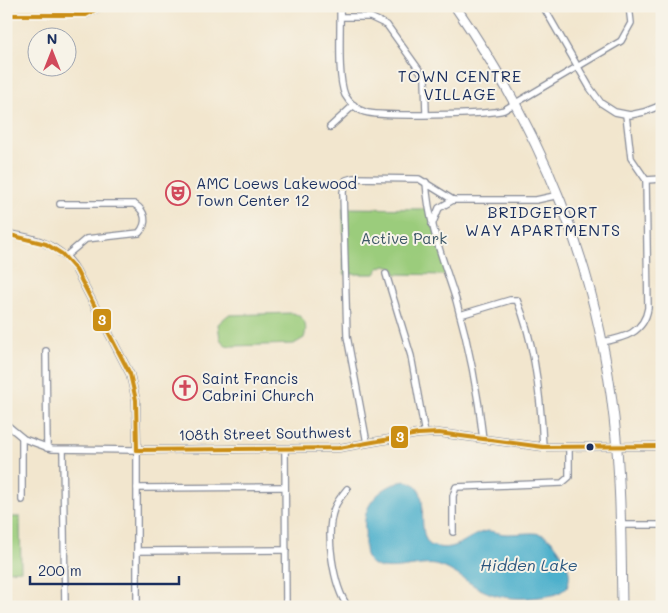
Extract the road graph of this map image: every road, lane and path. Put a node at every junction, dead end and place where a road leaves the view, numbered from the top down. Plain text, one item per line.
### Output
1 (340, 6) edge
2 (455, 6) edge
3 (543, 6) edge
4 (629, 6) edge
5 (102, 7) edge
6 (6, 15) edge
7 (341, 17) junction
8 (578, 67) junction
9 (515, 103) junction
10 (662, 104) edge
11 (354, 105) junction
12 (426, 114) junction
13 (626, 114) junction
14 (330, 127) dead end
15 (662, 179) edge
16 (646, 180) junction
17 (426, 182) junction
18 (558, 195) junction
19 (453, 200) junction
20 (60, 204) dead end
21 (433, 232) junction
22 (6, 234) edge
23 (6, 240) edge
24 (36, 240) junction
25 (66, 256) junction
26 (386, 274) dead end
27 (460, 315) junction
28 (602, 342) junction
29 (46, 351) dead end
30 (6, 424) edge
31 (425, 434) junction
32 (22, 438) junction
33 (483, 439) junction
34 (367, 444) junction
35 (662, 446) edge
36 (543, 447) junction
37 (570, 447) junction
38 (617, 447) junction
39 (47, 448) junction
40 (284, 448) junction
41 (63, 450) junction
42 (136, 450) junction
43 (284, 487) junction
44 (137, 488) junction
45 (347, 489) dead end
46 (22, 500) dead end
47 (620, 525) junction
48 (662, 525) edge
49 (453, 532) dead end
50 (286, 550) junction
51 (137, 551) junction
52 (65, 607) edge
53 (137, 607) edge
54 (286, 607) edge
55 (348, 607) edge
56 (622, 607) edge

1 - 7 street
2 - 9 main road
3 - 8 street
4 - 8 street
5 - 6 street
7 - 11 street
7 - 12 street
8 - 9 street
8 - 13 street
9 - 12 street
9 - 18 main road
10 - 13 street
11 - 12 street
11 - 14 street
13 - 16 street
15 - 16 street
16 - 28 street
17 - 19 street
17 - 21 street
17 - 34 street
18 - 19 street
18 - 28 main road
19 - 21 street
20 - 25 street
21 - 27 street
22 - 24 street
23 - 24 street
24 - 25 street
25 - 42 street
26 - 31 street
27 - 33 street
27 - 36 street
28 - 38 main road
29 - 39 street
30 - 32 street
31 - 33 street, 108th Street Southwest
31 - 34 street, 108th Street Southwest
32 - 39 street
32 - 46 street
33 - 36 street, 108th Street Southwest
34 - 40 street, 108th Street Southwest
35 - 38 street, 108th Street Southwest
36 - 37 street, 108th Street Southwest
37 - 38 street, 108th Street Southwest
37 - 49 street
38 - 47 main road
39 - 41 street
40 - 42 street, 108th Street Southwest
40 - 43 street
41 - 42 street
41 - 52 street
42 - 44 street
43 - 44 street
43 - 50 street
44 - 51 street
45 - 55 street
47 - 48 street
47 - 56 main road
50 - 51 street
50 - 54 street
51 - 53 street

